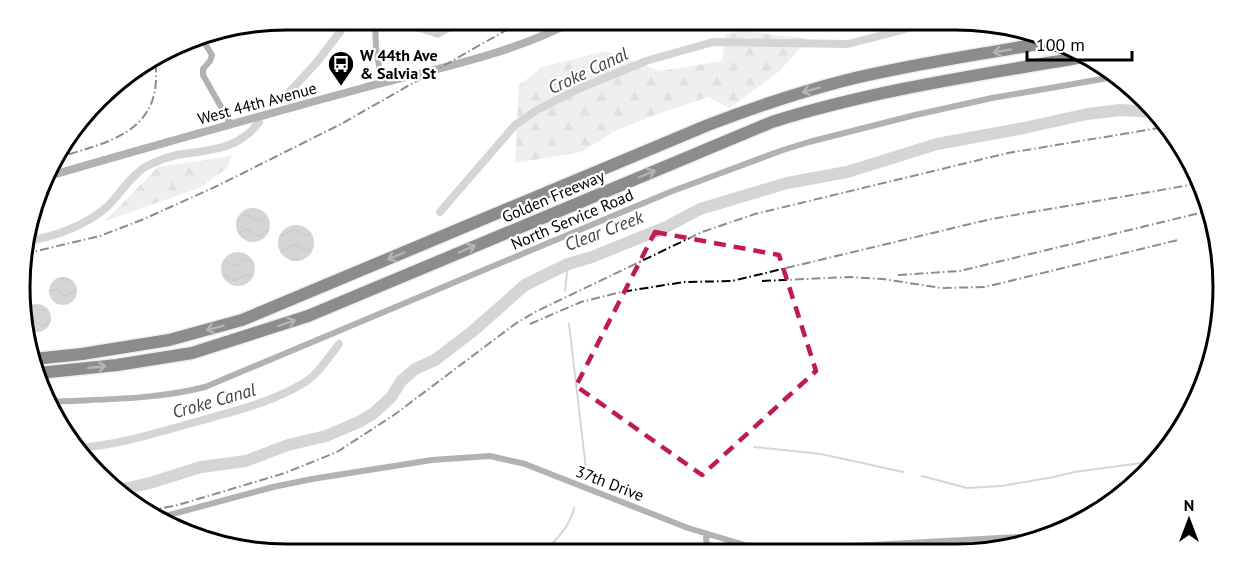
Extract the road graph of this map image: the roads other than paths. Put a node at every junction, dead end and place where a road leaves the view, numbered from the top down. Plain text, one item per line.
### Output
1 (375, 30) edge
2 (554, 30) edge
3 (205, 44) edge
4 (1038, 44) edge
5 (1073, 59) edge
6 (1106, 78) edge
7 (382, 83) junction
8 (230, 123) junction
9 (57, 174) edge
10 (40, 357) edge
11 (45, 372) edge
12 (57, 402) edge
13 (169, 515) edge
14 (706, 534) junction
15 (1013, 537) edge
16 (736, 543) joint
17 (706, 544) edge
18 (741, 544) edge
19 (890, 544) edge

1 - 7 street
2 - 7 street, West 44th Avenue
3 - 8 street
4 -> 10 highway, Golden Freeway
11 -> 5 highway, Golden Freeway
6 - 12 street, North Service Road
7 - 8 street, West 44th Avenue
8 - 9 street, West 44th Avenue
13 - 14 street, 37th Drive
14 - 16 street, 37th Drive
14 - 17 street
15 - 19 street, 37th Drive
16 - 18 street, 37th Drive

